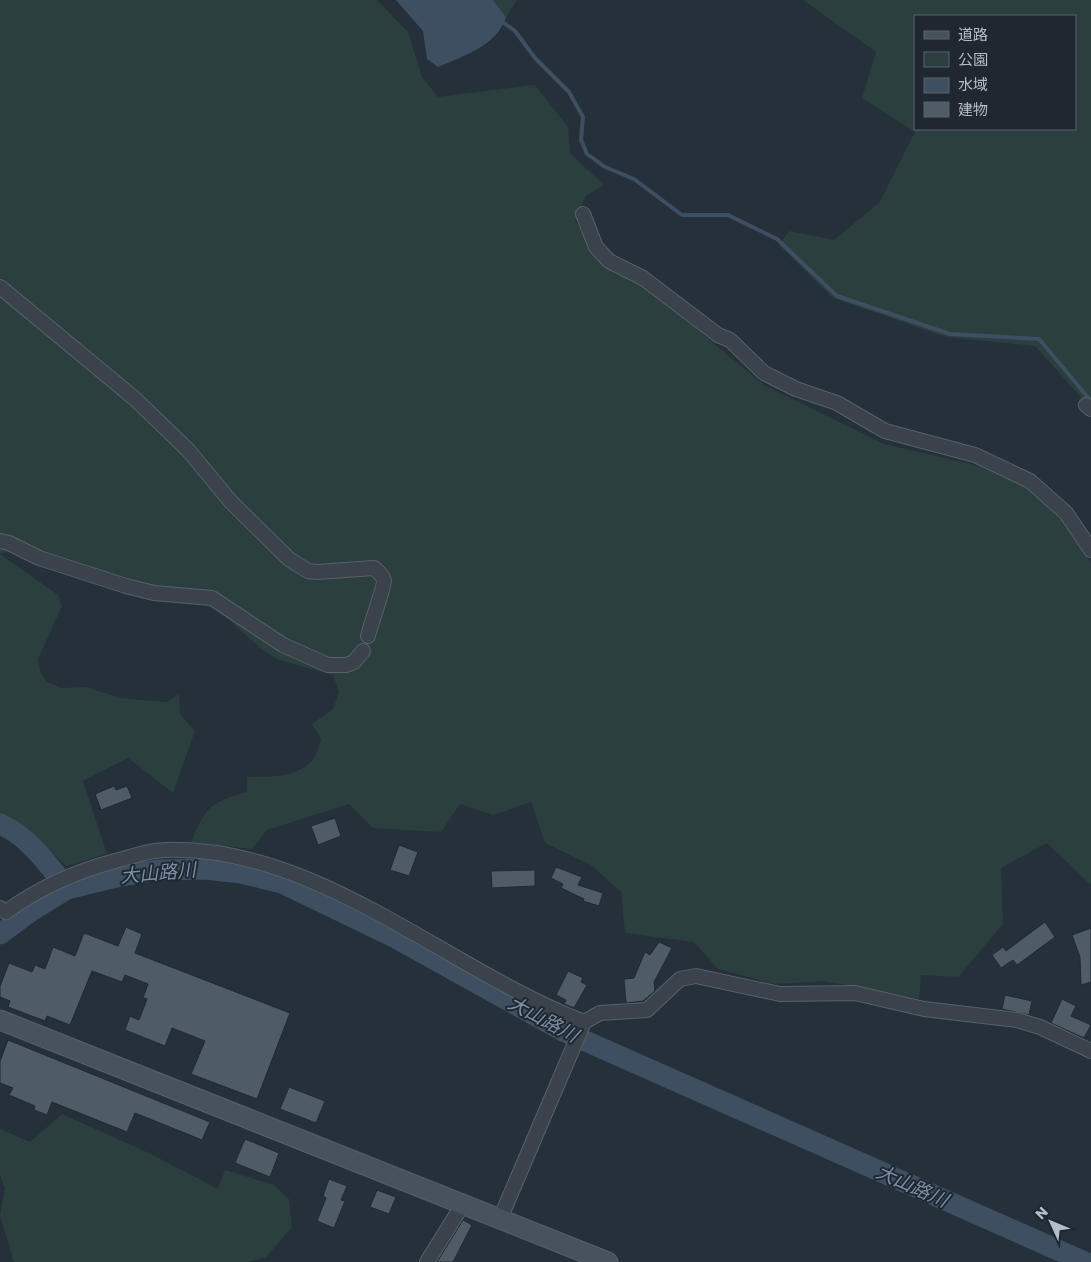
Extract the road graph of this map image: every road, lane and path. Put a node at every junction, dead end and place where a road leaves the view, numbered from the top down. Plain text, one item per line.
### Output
1 (583, 214) dead end
2 (0, 287) edge
3 (0, 541) edge
4 (1091, 550) edge
5 (368, 636) dead end
6 (363, 651) dead end
7 (0, 908) edge
8 (0, 1020) edge
9 (582, 1025) junction
10 (1091, 1051) edge
11 (463, 1204) junction
12 (500, 1219) junction
13 (426, 1262) edge
14 (608, 1262) edge

1 - 4 street
2 - 5 street
3 - 6 street
7 - 9 street
8 - 11 street
9 - 10 street
9 - 12 street
11 - 12 street
11 - 13 street
12 - 14 street

